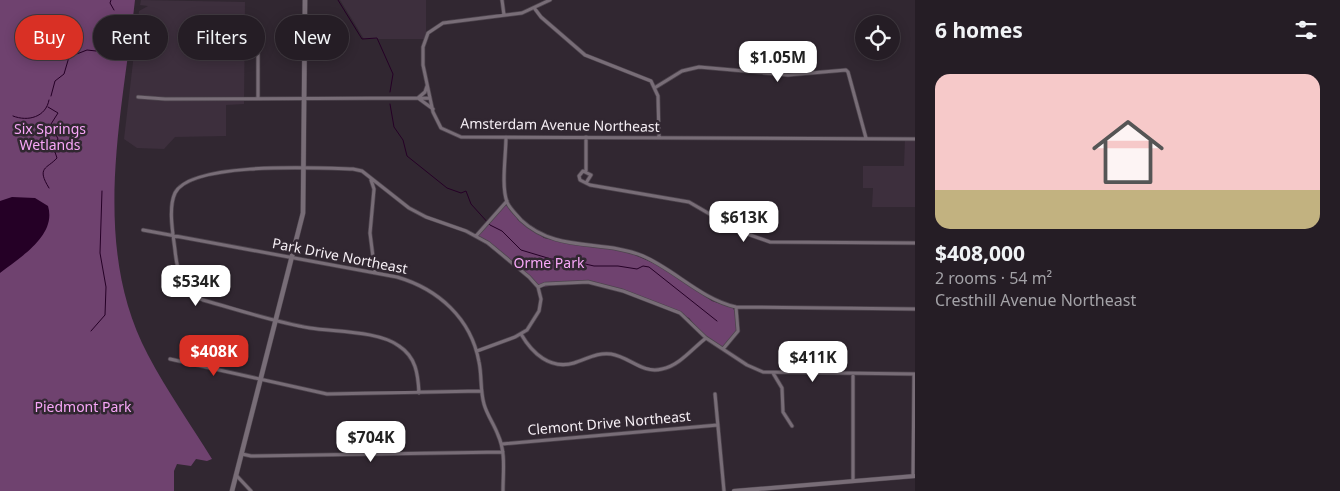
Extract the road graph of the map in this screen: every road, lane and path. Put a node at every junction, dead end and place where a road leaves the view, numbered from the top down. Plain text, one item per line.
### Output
1 (305, 0) edge
2 (502, 0) edge
3 (550, 0) edge
4 (535, 9) junction
5 (504, 16) junction
6 (258, 60) edge
7 (427, 84) junction
8 (656, 87) junction
9 (138, 97) dead end
10 (258, 98) junction
11 (304, 98) junction
12 (417, 98) junction
13 (430, 98) junction
14 (433, 109) junction
15 (506, 137) junction
16 (586, 137) junction
17 (658, 137) junction
18 (866, 138) junction
19 (915, 138) edge
20 (304, 168) junction
21 (586, 171) junction
22 (370, 178) junction
23 (586, 183) junction
24 (507, 201) junction
25 (143, 230) dead end
26 (174, 236) junction
27 (476, 236) junction
28 (915, 243) edge
29 (293, 259) junction
30 (375, 273) junction
31 (538, 287) junction
32 (736, 307) junction
33 (915, 308) edge
34 (277, 320) junction
35 (521, 334) junction
36 (706, 338) junction
37 (723, 349) junction
38 (477, 351) junction
39 (170, 358) dead end
40 (772, 373) junction
41 (853, 374) junction
42 (914, 374) edge
43 (262, 379) junction
44 (481, 391) junction
45 (419, 393) junction
46 (715, 394) dead end
47 (718, 425) junction
48 (792, 426) dead end
49 (502, 444) junction
50 (503, 452) junction
51 (242, 454) junction
52 (236, 475) junction
53 (914, 476) edge
54 (853, 481) junction
55 (759, 490) edge
56 (232, 491) edge
57 (250, 491) edge
58 (503, 491) edge
59 (724, 491) edge
60 (734, 491) edge

1 - 11 main road
2 - 5 street
3 - 4 street
4 - 5 street
4 - 8 street
5 - 7 street, Amsterdam Avenue Northeast
6 - 10 street
7 - 12 street
7 - 13 street, Amsterdam Avenue Northeast
8 - 17 street
8 - 18 street
9 - 10 street
10 - 11 street
11 - 12 street
11 - 20 main road
12 - 13 street
12 - 14 street
13 - 14 street, Amsterdam Avenue Northeast
14 - 15 street, Amsterdam Avenue Northeast
15 - 16 street, Amsterdam Avenue Northeast
15 - 24 street
16 - 17 street, Amsterdam Avenue Northeast
16 - 21 street
17 - 18 street, Amsterdam Avenue Northeast
18 - 19 street, Amsterdam Avenue Northeast
20 - 22 street
20 - 26 street
20 - 29 main road
21 - 23 street
21 - 23 street
22 - 27 street
22 - 30 street
23 - 28 street
24 - 27 street
24 - 32 street
25 - 26 street, Park Drive Northeast
26 - 29 street, Park Drive Northeast
26 - 34 street
27 - 31 street
29 - 30 street, Park Drive Northeast
29 - 34 main road
30 - 38 street, Park Drive Northeast
31 - 35 street
31 - 36 street
32 - 33 street
32 - 37 street
34 - 43 main road
34 - 45 street
35 - 36 street
35 - 38 street
36 - 37 street
37 - 40 street
38 - 44 street, Park Drive Northeast
39 - 43 street
40 - 41 street
40 - 48 street
41 - 42 street
41 - 54 street
42 - 53 street
43 - 45 street
43 - 51 main road
44 - 45 street
44 - 49 street, Park Drive Northeast
46 - 47 street
47 - 49 street, Clemont Drive Northeast
47 - 59 street
49 - 50 street, Park Drive Northeast
50 - 51 street
50 - 58 street, Park Drive Northeast
51 - 52 main road
52 - 56 main road
52 - 57 street
53 - 54 street
54 - 55 street
55 - 60 street

